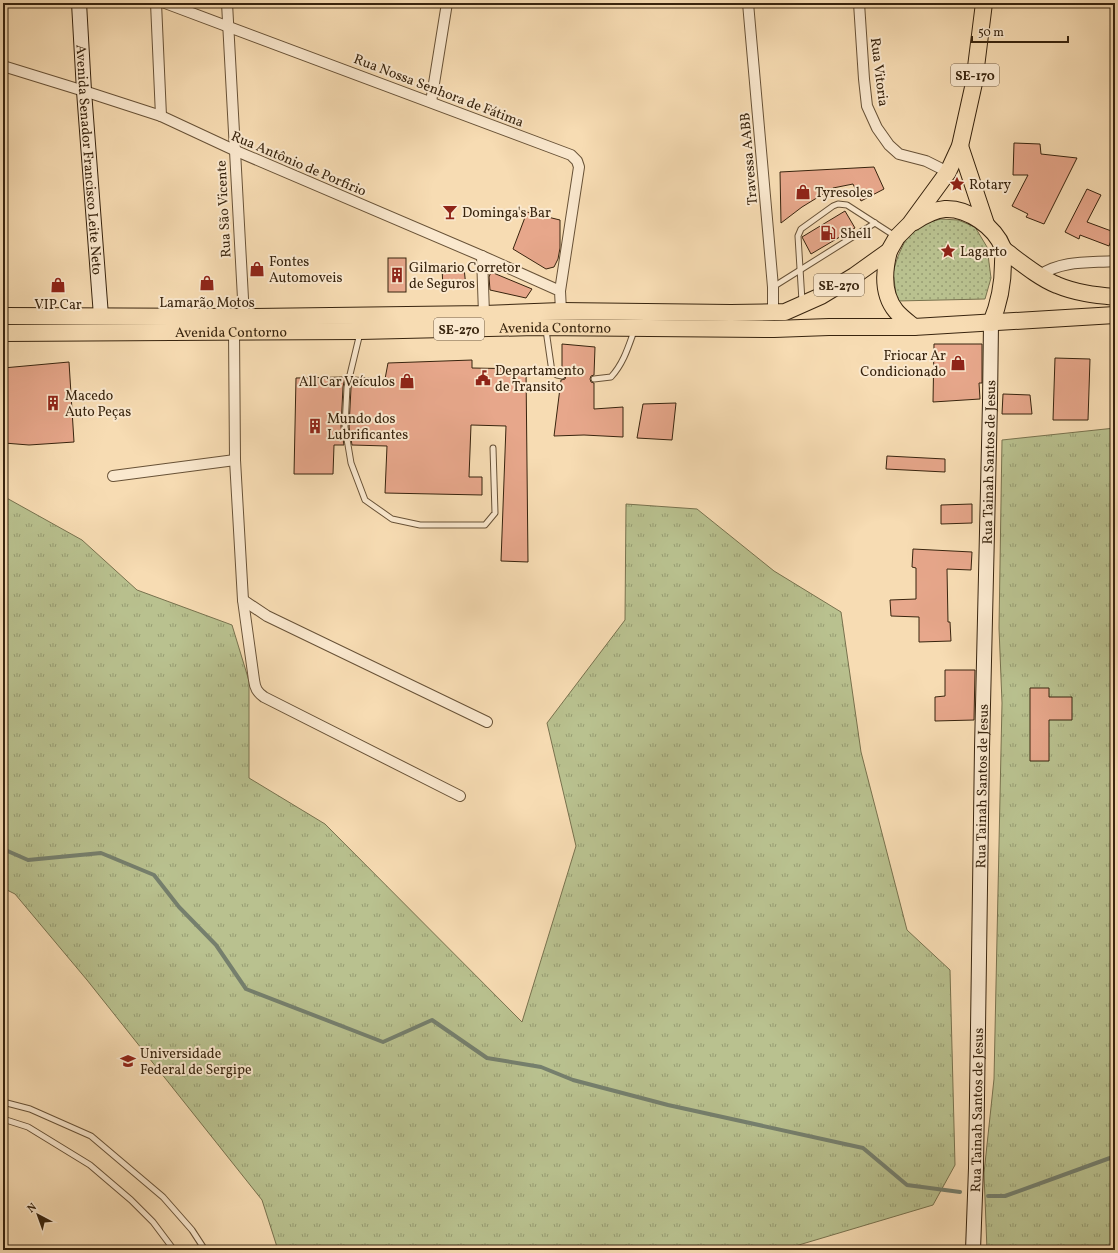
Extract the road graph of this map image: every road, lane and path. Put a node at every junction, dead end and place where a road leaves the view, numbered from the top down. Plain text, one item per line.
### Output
1 (79, 3) edge
2 (156, 3) edge
3 (165, 3) edge
4 (227, 3) edge
5 (447, 3) edge
6 (748, 3) edge
7 (859, 3) edge
8 (984, 3) edge
9 (228, 26) junction
10 (3, 66) edge
11 (84, 91) junction
12 (431, 102) junction
13 (161, 116) junction
14 (960, 146) junction
15 (234, 150) junction
16 (948, 172) junction
17 (875, 223) junction
18 (910, 224) junction
19 (986, 224) junction
20 (893, 244) junction
21 (1003, 249) junction
22 (482, 256) junction
23 (1115, 261) edge
24 (799, 271) junction
25 (1040, 275) junction
26 (773, 287) junction
27 (560, 291) junction
28 (1115, 297) edge
29 (802, 304) junction
30 (561, 311) junction
31 (779, 312) junction
32 (484, 314) junction
33 (1115, 315) edge
34 (3, 316) edge
35 (101, 316) junction
36 (244, 317) junction
37 (990, 323) junction
38 (545, 327) junction
39 (914, 327) junction
40 (635, 328) junction
41 (360, 330) junction
42 (234, 332) junction
43 (3, 333) edge
44 (562, 376) dead end
45 (594, 378) dead end
46 (493, 448) dead end
47 (235, 460) junction
48 (114, 476) dead end
49 (243, 600) junction
50 (487, 722) dead end
51 (460, 796) dead end
52 (3, 1102) edge
53 (3, 1118) edge
54 (174, 1250) edge
55 (205, 1250) edge
56 (973, 1250) edge

1 - 11 street, Avenida Senador Francisco Leite Neto
2 - 13 street
3 - 9 street, Rua Nossa Senhora de Fátima
4 - 9 street, Rua São Vicente
5 - 12 street
6 - 26 street, Travessa AABB
7 - 16 street, Rua Vitoria
8 - 14 main road, SE-170
9 - 12 street, Rua Nossa Senhora de Fátima
9 - 15 street, Rua São Vicente
10 - 11 street, Rua Antônio de Porfirio
11 - 13 street, Rua Antônio de Porfirio
11 - 35 street, Avenida Senador Francisco Leite Neto
12 - 27 street, Rua Nossa Senhora de Fátima
13 - 15 street, Rua Antônio de Porfirio
14 - 16 main road
14 - 19 main road
15 - 22 street, Rua Antônio de Porfirio
15 - 36 street, Rua São Vicente
16 - 18 main road
17 - 20 lane
17 - 24 lane
17 - 24 lane
18 - 19 main road, SE-270
18 - 20 main road, SE-270
19 - 21 main road, SE-270
20 - 29 main road, SE-270
20 - 39 main road
21 - 25 main road, SE-270
21 - 37 main road
22 - 27 street, Rua Antônio de Porfirio
22 - 32 street
23 - 25 street
24 - 26 lane
24 - 29 lane
25 - 28 main road, SE-270
26 - 31 street, Travessa AABB
27 - 30 street
29 - 31 main road, SE-270
30 - 31 main road, Avenida Contorno / SE-270
30 - 32 main road, Avenida Contorno / SE-270
32 - 36 main road, Avenida Contorno / SE-270
33 - 37 main road, SE-270
34 - 35 main road, Avenida Contorno / SE-270
35 - 36 main road, Avenida Contorno / SE-270
37 - 39 main road, SE-270
37 - 56 street, Rua Tainah Santos de Jesus
38 - 40 main road, Avenida Contorno / SE-270
38 - 41 main road, Avenida Contorno / SE-270
38 - 44 lane
39 - 40 main road, Avenida Contorno / SE-270
40 - 45 lane
41 - 42 main road, Avenida Contorno / SE-270
41 - 46 lane
42 - 43 main road, Avenida Contorno / SE-270
42 - 47 street
47 - 48 street
47 - 49 street
49 - 50 street
49 - 51 street
52 - 55 lane
53 - 54 lane

